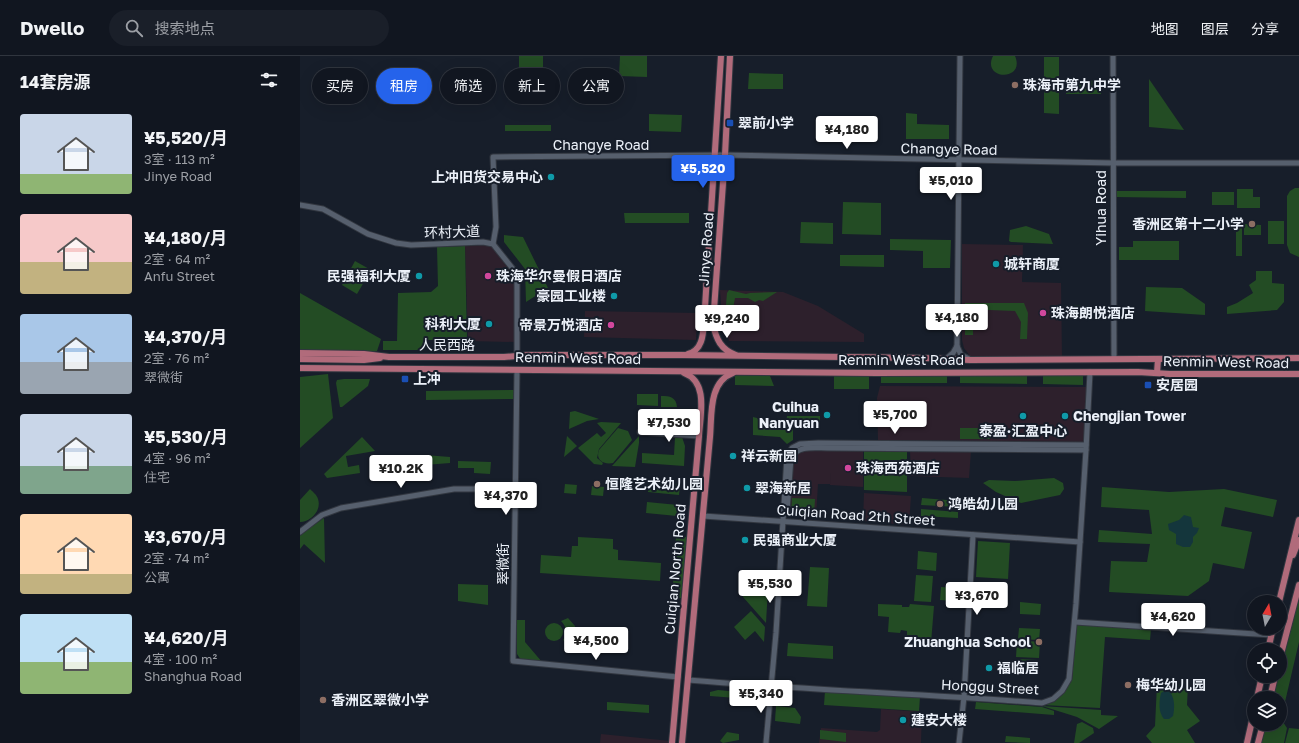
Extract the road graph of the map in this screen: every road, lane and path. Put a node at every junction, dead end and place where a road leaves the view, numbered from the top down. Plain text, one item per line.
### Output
1 (720, 56) edge
2 (730, 56) edge
3 (960, 56) edge
4 (1113, 56) edge
5 (725, 155) junction
6 (715, 156) junction
7 (960, 161) junction
8 (1113, 163) junction
9 (1299, 163) edge
10 (300, 205) edge
11 (493, 244) junction
12 (957, 346) junction
13 (300, 353) edge
14 (682, 355) junction
15 (517, 356) junction
16 (741, 356) junction
17 (389, 357) junction
18 (504, 357) joint
19 (1299, 358) edge
20 (300, 359) edge
21 (946, 359) junction
22 (1114, 359) junction
23 (1158, 359) junction
24 (970, 360) junction
25 (300, 368) edge
26 (389, 369) junction
27 (504, 369) joint
28 (517, 370) junction
29 (680, 371) junction
30 (300, 372) edge
31 (740, 372) junction
32 (1090, 372) junction
33 (1158, 373) junction
34 (1299, 374) edge
35 (640, 432) dead end
36 (699, 436) junction
37 (1086, 447) junction
38 (515, 489) junction
39 (703, 516) junction
40 (1299, 520) edge
41 (784, 522) junction
42 (300, 532) edge
43 (974, 535) junction
44 (1080, 542) junction
45 (1298, 543) edge
46 (1287, 569) junction
47 (1299, 585) edge
48 (1281, 595) edge
49 (1075, 622) junction
50 (1247, 633) edge
51 (1272, 635) edge
52 (1270, 643) edge
53 (1284, 643) edge
54 (678, 677) junction
55 (688, 680) junction
56 (772, 687) junction
57 (964, 697) junction
58 (1250, 731) edge
59 (1261, 731) edge
60 (672, 743) edge
61 (682, 743) edge
62 (766, 743) edge
63 (959, 743) edge
64 (1247, 743) edge
65 (1258, 743) edge

1 - 6 main road, Jinye Road
2 - 5 main road, Jinye Road
3 - 7 street
4 - 8 street, Yihua Road
5 - 6 street, Changye Road
5 - 7 street, Changye Road
5 - 16 main road, Jinye Road
6 - 11 street, Changye Road
6 - 14 main road, Jinye Road
7 - 8 street, Changye Road
7 - 12 street
8 - 9 street, Changye Road
8 - 22 street, Yihua Road
10 - 11 street, 环村大道
11 - 15 street, 环村大道
12 - 21 street
12 - 24 street
13 - 17 main road, 人民西路
14 - 15 main road, Renmin West Road
14 - 16 main road, Renmin West Road
15 - 18 main road, Renmin West Road
16 - 21 main road, Renmin West Road
17 - 18 main road, 人民西路
17 - 20 main road, 人民西路
19 - 23 main road, Renmin West Road
21 - 24 main road, Renmin West Road
22 - 23 main road, Renmin West Road
22 - 24 main road, Renmin West Road
23 - 33 main road
25 - 26 main road, 人民西路
26 - 27 main road, 人民西路
26 - 30 main road, 人民西路
27 - 28 main road, Renmin West Road
28 - 29 main road, Renmin West Road
28 - 38 street, 翠微街
29 - 31 main road, Renmin West Road
29 - 36 main road, Cuiqian North Road
31 - 32 main road, Renmin West Road
31 - 39 main road, Cuiqian North Road
32 - 33 main road, Renmin West Road
32 - 37 street, Honggu Street
33 - 34 main road, Renmin West Road
35 - 36 street
36 - 54 main road, Cuiqian North Road
37 - 41 street
37 - 44 street, Honggu Street
38 - 42 street
38 - 54 street, 翠微街
39 - 41 street, Cuiqian Road 2th Street
39 - 55 main road, Cuiqian North Road
40 - 46 main road
41 - 43 street, Cuiqian Road 2th Street
41 - 56 street
43 - 44 street, Cuiqian Road 2th Street
43 - 57 street
44 - 49 street, Honggu Street
45 - 46 main road
46 - 48 main road
47 - 53 main road
49 - 50 street
49 - 57 street, Honggu Street
51 - 52 main road
54 - 60 main road, Cuiqian North Road
55 - 56 street, Honggu Street
55 - 61 main road, Cuiqian North Road
56 - 57 street, Honggu Street
56 - 62 street
57 - 63 street
58 - 64 main road
59 - 65 main road

